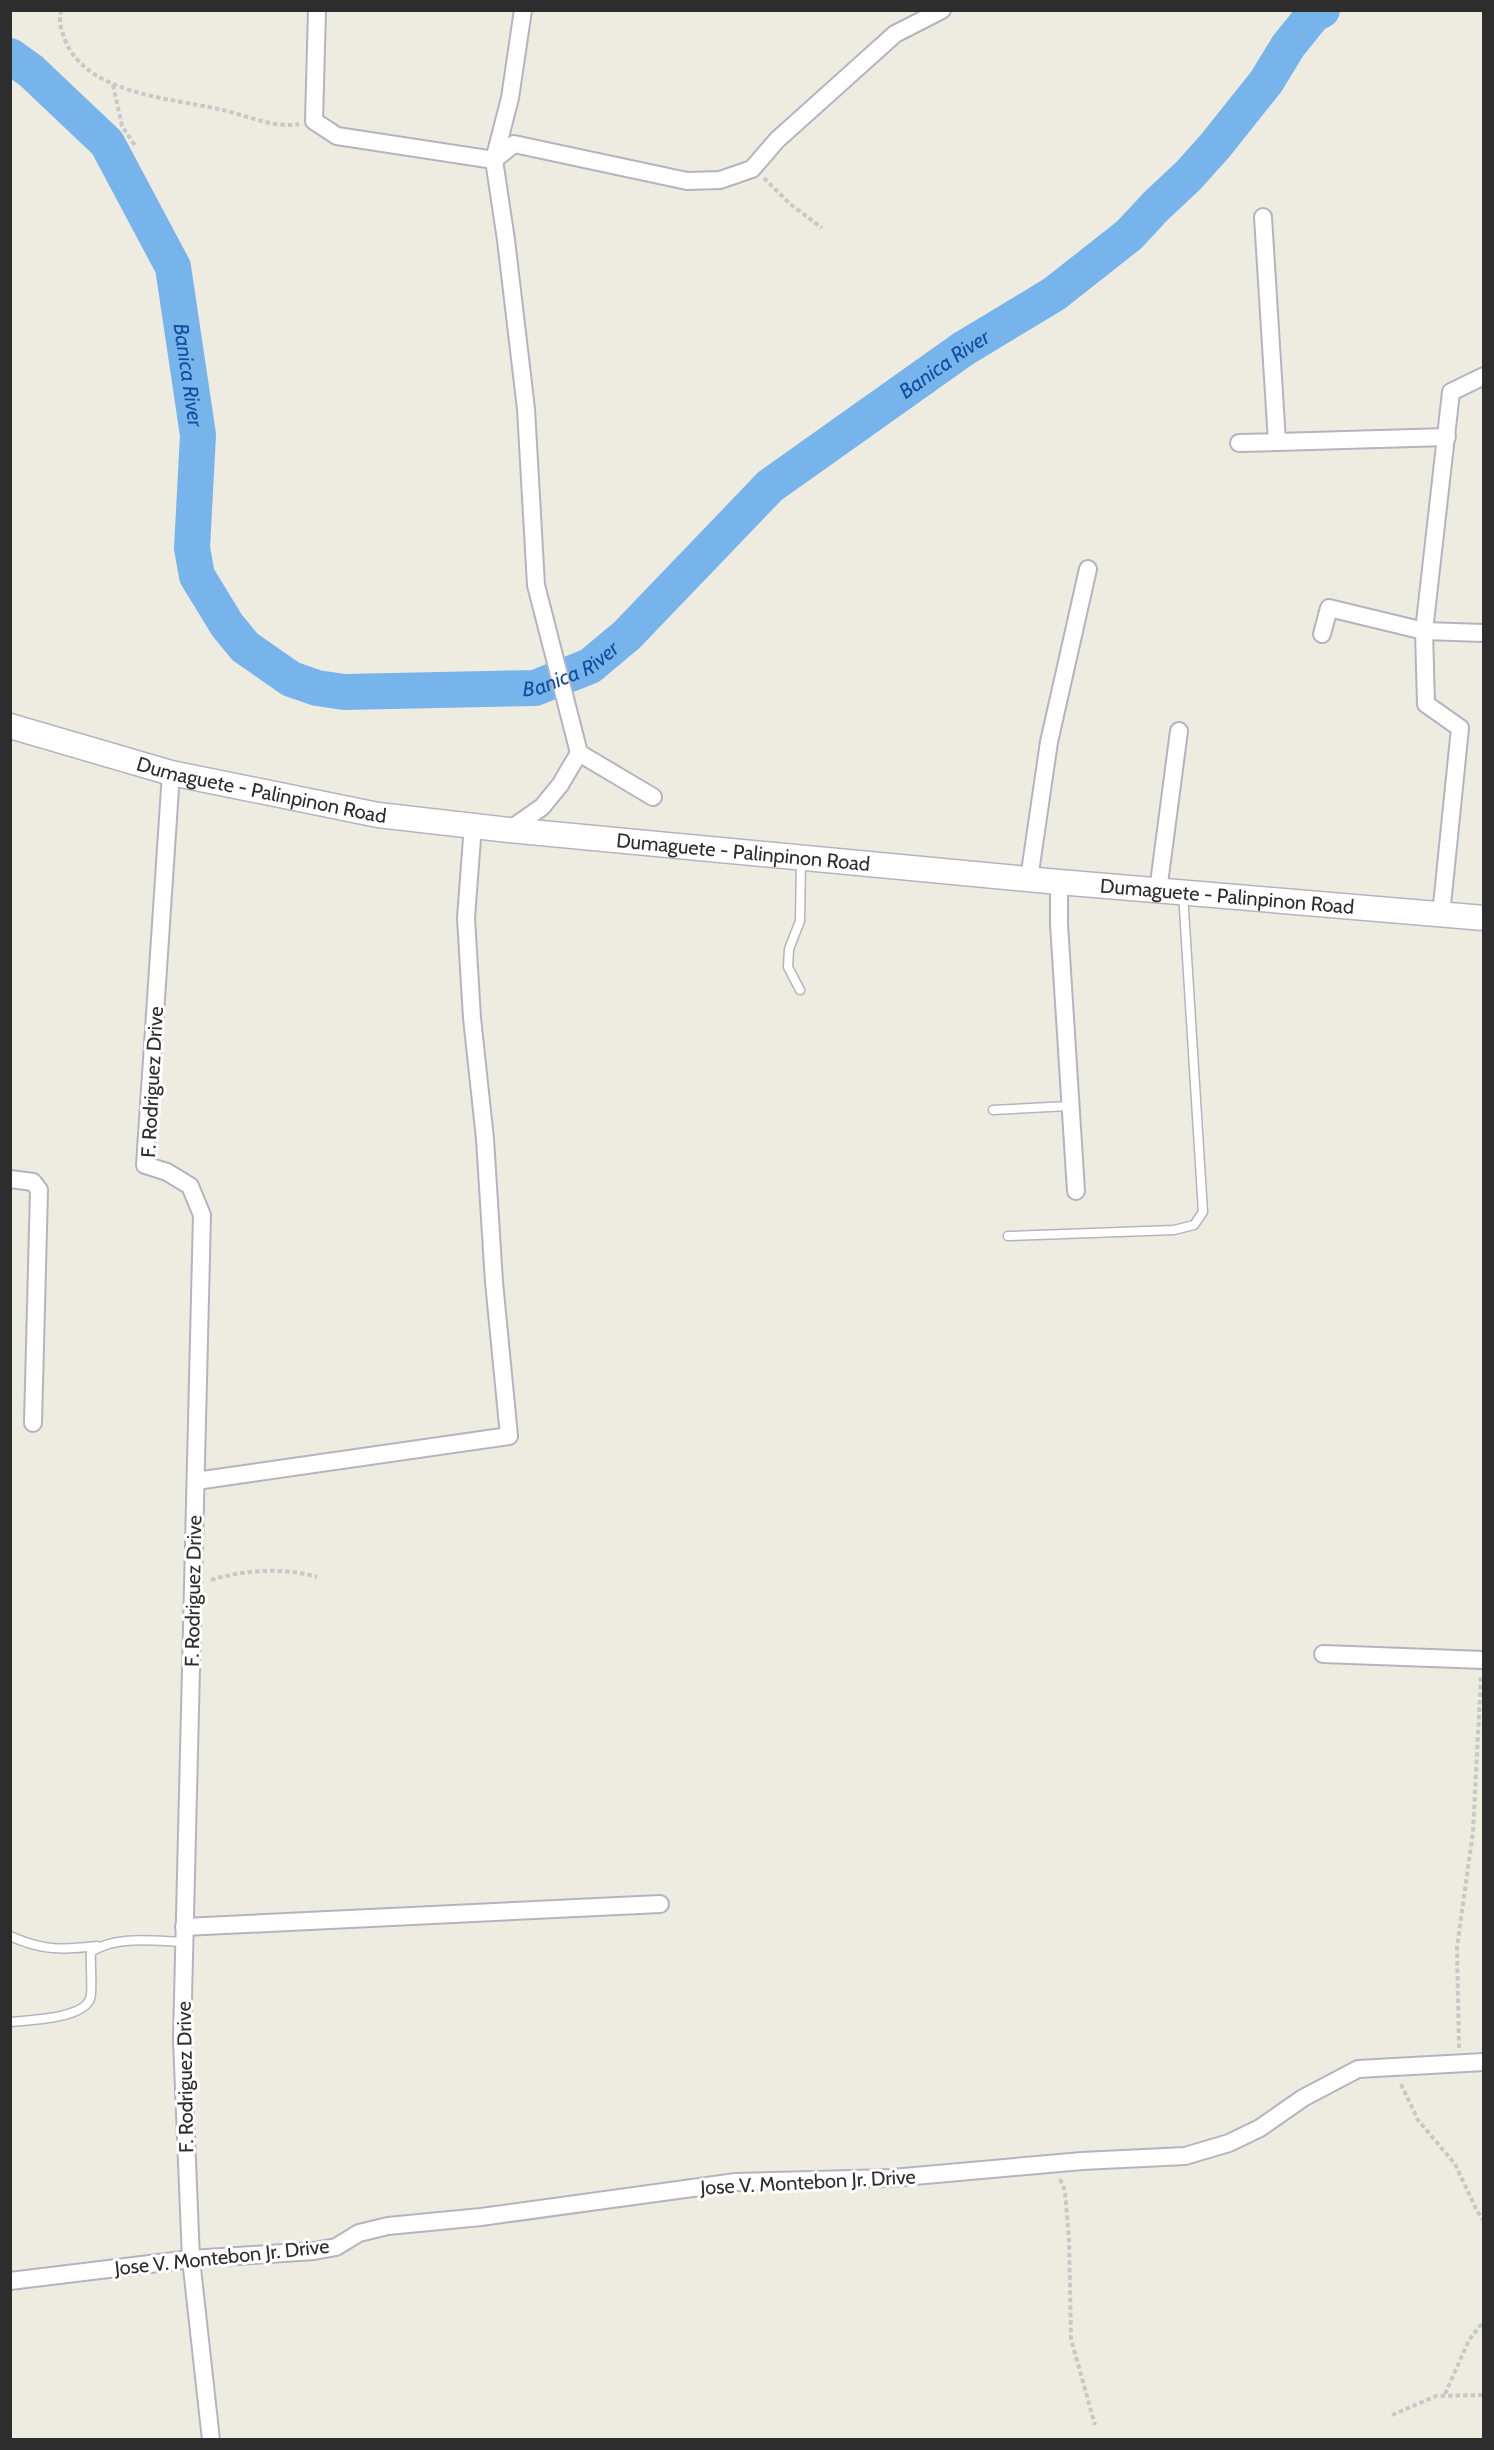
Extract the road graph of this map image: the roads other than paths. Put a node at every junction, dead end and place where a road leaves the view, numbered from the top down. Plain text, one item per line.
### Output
1 (317, 10) edge
2 (523, 10) edge
3 (942, 10) edge
4 (494, 160) junction
5 (1263, 218) dead end
6 (1484, 376) edge
7 (1447, 437) junction
8 (1239, 442) dead end
9 (1277, 442) junction
10 (1088, 569) dead end
11 (1424, 631) junction
12 (1484, 633) edge
13 (1322, 634) dead end
14 (10, 726) edge
15 (1179, 731) dead end
16 (579, 753) junction
17 (171, 773) junction
18 (653, 797) dead end
19 (473, 825) junction
20 (509, 830) junction
21 (801, 858) junction
22 (1029, 879) junction
23 (1059, 882) junction
24 (1158, 891) junction
25 (1183, 893) junction
26 (1441, 915) junction
27 (1484, 918) edge
28 (800, 990) dead end
29 (1069, 1106) junction
30 (993, 1110) dead end
31 (10, 1179) edge
32 (1076, 1191) dead end
33 (1008, 1236) dead end
34 (33, 1423) dead end
35 (196, 1481) junction
36 (1323, 1654) dead end
37 (1483, 1660) edge
38 (660, 1904) dead end
39 (184, 1934) junction
40 (10, 1936) edge
41 (100, 1945) junction
42 (10, 2022) edge
43 (1484, 2062) edge
44 (191, 2259) junction
45 (10, 2281) edge
46 (211, 2439) edge

1 - 4 street
2 - 4 street
3 - 4 street
4 - 16 street
5 - 9 street
6 - 7 street
7 - 9 street
7 - 11 street
8 - 9 street
10 - 22 street
11 - 12 street
11 - 13 street
11 - 26 street
14 - 17 main road, Dumaguete - Palinpinon Road
15 - 24 street
16 - 18 street
16 - 20 street
17 - 19 main road, Dumaguete - Palinpinon Road
17 - 35 street, F. Rodriguez Drive
19 - 20 main road, Dumaguete - Palinpinon Road
19 - 35 street
20 - 21 main road, Dumaguete - Palinpinon Road
21 - 22 main road, Dumaguete - Palinpinon Road
21 - 28 lane
22 - 23 main road, Dumaguete - Palinpinon Road
23 - 24 main road, Dumaguete - Palinpinon Road
23 - 29 street
24 - 25 main road, Dumaguete - Palinpinon Road
25 - 26 main road, Dumaguete - Palinpinon Road
25 - 33 lane
26 - 27 main road, Dumaguete - Palinpinon Road
29 - 30 lane
29 - 32 street
31 - 34 street
35 - 39 street, F. Rodriguez Drive
36 - 37 street
38 - 39 street
39 - 41 lane
39 - 44 street, F. Rodriguez Drive
40 - 41 lane
41 - 42 lane
43 - 44 street, Jose V. Montebon Jr. Drive
44 - 45 street, Jose V. Montebon Jr. Drive
44 - 46 street, F. Rodriguez Drive

